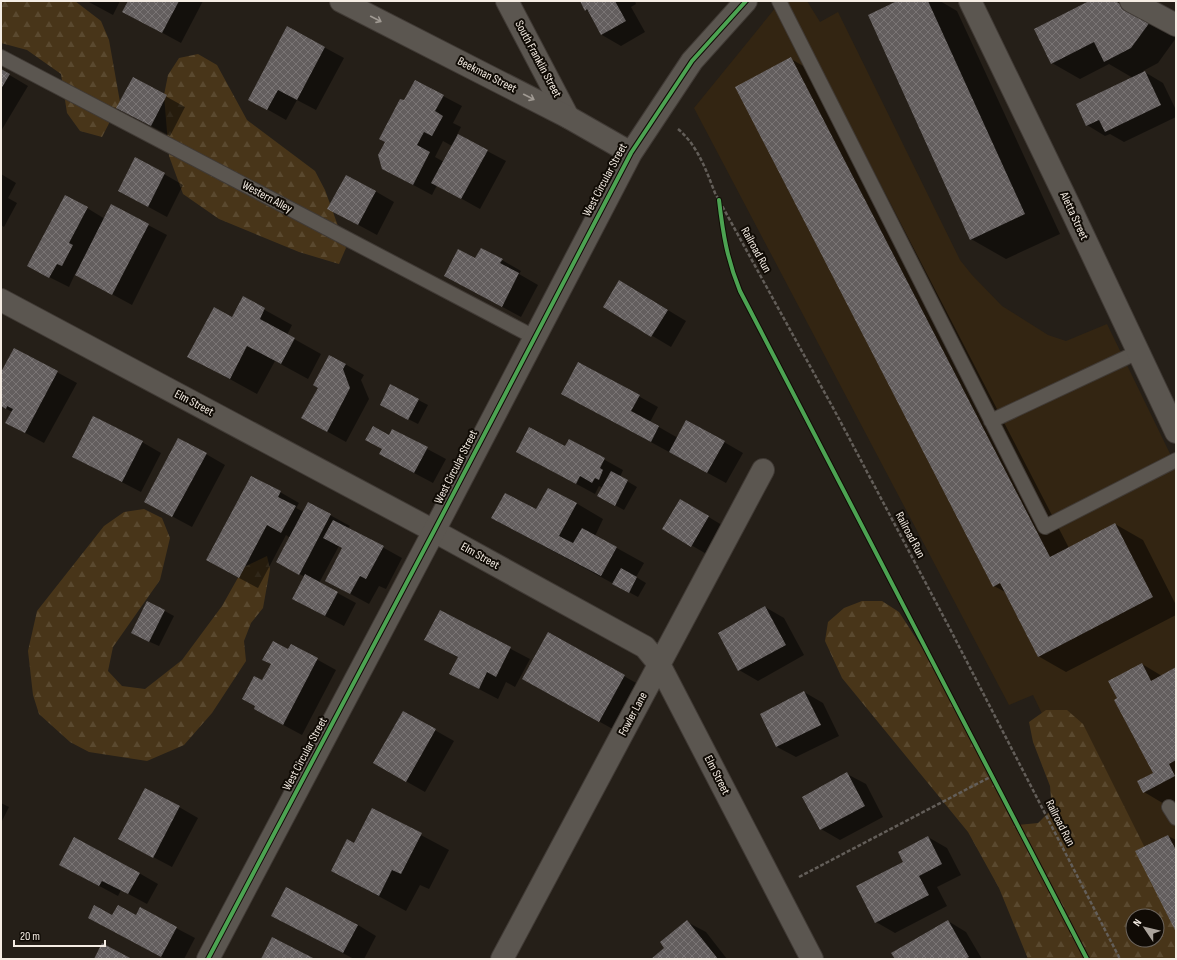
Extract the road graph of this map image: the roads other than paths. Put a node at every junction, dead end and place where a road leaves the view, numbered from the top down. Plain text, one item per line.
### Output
1 (341, 1) edge
2 (507, 1) edge
3 (746, 1) edge
4 (778, 1) edge
5 (970, 1) edge
6 (1131, 1) edge
7 (1176, 25) edge
8 (1, 57) edge
9 (568, 117) junction
10 (631, 153) junction
11 (1, 300) edge
12 (534, 337) junction
13 (1138, 352) junction
14 (991, 421) junction
15 (1176, 432) edge
16 (1176, 460) edge
17 (763, 470) dead end
18 (434, 530) junction
19 (659, 664) junction
20 (208, 959) edge
21 (502, 959) edge
22 (812, 959) edge

1 -> 9 street, Beekman Street
2 - 9 street, South Franklin Street
3 - 10 street, West Circular Street
4 - 14 lane
5 - 13 street, Aletta Street
6 - 7 street
8 - 12 lane, Western Alley
9 - 10 street, Beekman Street
10 - 12 street, West Circular Street
11 - 18 street, Elm Street
12 - 18 street, West Circular Street
13 - 14 lane
13 - 15 street, Aletta Street
14 - 16 lane
17 - 19 street, Fowler Lane
18 - 19 street, Elm Street
18 - 20 street, West Circular Street
19 - 21 street, Fowler Lane
19 - 22 street, Elm Street

